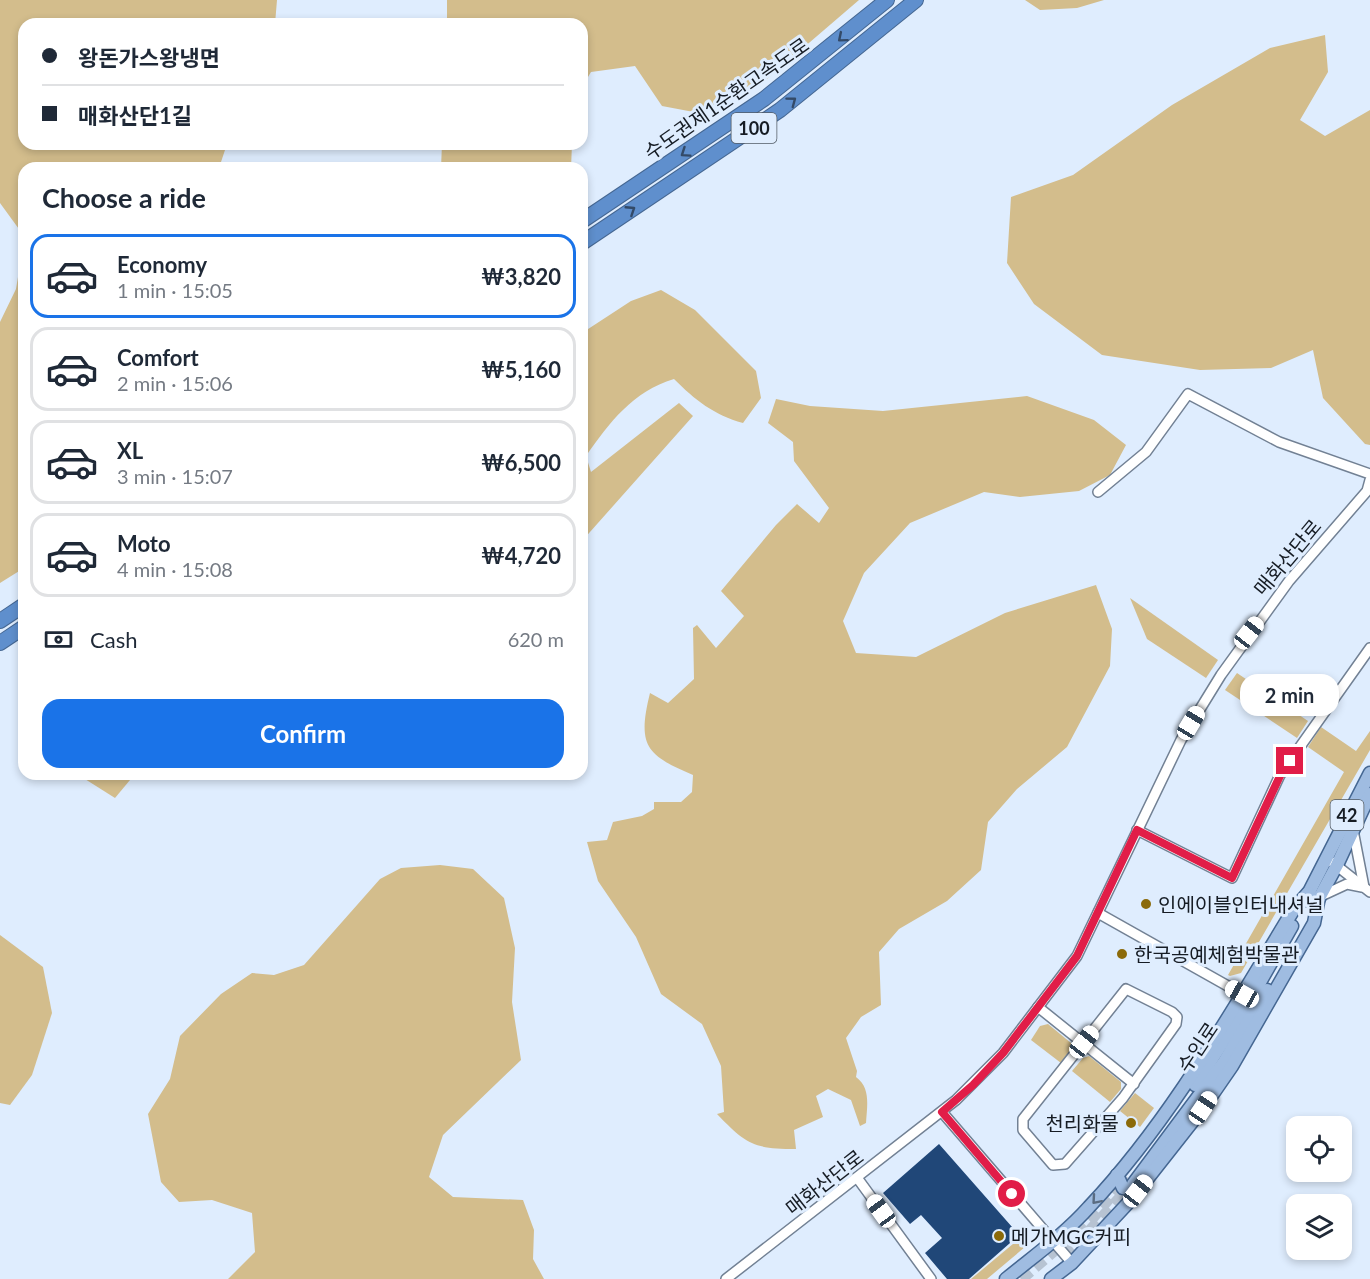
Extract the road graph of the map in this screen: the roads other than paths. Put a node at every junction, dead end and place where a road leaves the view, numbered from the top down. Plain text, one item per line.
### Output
1 (887, 0) edge
2 (916, 0) edge
3 (588, 217) edge
4 (588, 239) edge
5 (1370, 474) edge
6 (1370, 480) edge
7 (1098, 492) dead end
8 (18, 609) edge
9 (0, 621) edge
10 (18, 631) edge
11 (0, 643) edge
12 (1370, 648) edge
13 (1370, 772) edge
14 (1370, 794) edge
15 (1137, 830) junction
16 (1353, 830) junction
17 (1325, 858) junction
18 (1337, 865) junction
19 (1367, 889) edge
20 (1314, 895) junction
21 (1098, 913) junction
22 (1242, 994) junction
23 (1038, 1007) junction
24 (1084, 1042) junction
25 (1134, 1084) junction
26 (942, 1112) junction
27 (858, 1179) junction
28 (1129, 1182) junction
29 (1052, 1242) junction
30 (1072, 1263) junction
31 (726, 1279) edge
32 (931, 1279) edge
33 (1006, 1279) edge
34 (1051, 1279) edge

1 -> 3 highway, 수도권제1순환고속도로 / 100
4 -> 2 highway, 수도권제1순환고속도로 / 100
5 - 7 street
6 - 15 street, 매화산단로
8 - 9 highway
10 - 11 highway
12 - 15 street
13 - 17 main road, 수인로 / 42
14 - 16 main road, 수인로 / 42
15 - 21 street, 매화산단로
16 - 18 main road, 수인로 / 42
16 - 19 street
17 - 18 street
17 - 20 main road, 수인로 / 42
18 - 19 street
18 - 20 main road, 수인로 / 42
19 - 20 street
20 - 22 main road
20 - 28 main road, 수인로 / 42
21 - 22 street
21 - 23 street, 매화산단로
22 - 28 main road
23 - 24 street
23 - 26 street, 매화산단로
24 - 25 street
24 - 25 street
24 - 25 street
26 - 27 street, 매화산단로
26 - 29 street
27 - 31 street, 매화산단로
27 - 32 street
28 -> 29 main road
28 - 30 main road
29 - 30 street
29 - 33 main road
30 - 34 main road

